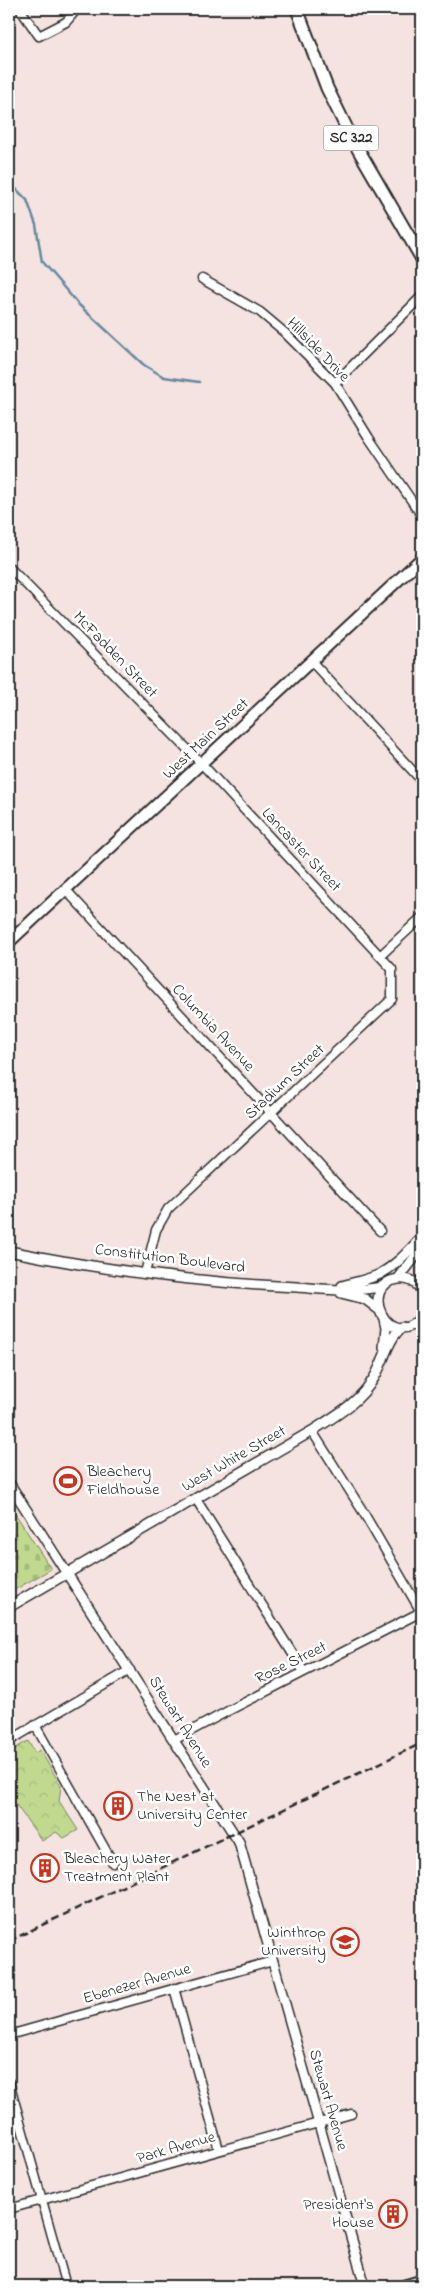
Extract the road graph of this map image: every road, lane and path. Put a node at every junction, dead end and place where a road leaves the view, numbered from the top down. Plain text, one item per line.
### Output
1 (20, 9) edge
2 (77, 9) edge
3 (297, 9) edge
4 (422, 259) edge
5 (202, 279) dead end
6 (422, 296) edge
7 (334, 383) junction
8 (422, 516) edge
9 (422, 558) edge
10 (9, 567) edge
11 (312, 662) junction
12 (201, 763) junction
13 (422, 781) edge
14 (66, 890) junction
15 (422, 917) edge
16 (9, 942) edge
17 (380, 956) junction
18 (272, 1113) junction
19 (380, 1231) dead end
20 (422, 1237) edge
21 (422, 1248) edge
22 (9, 1251) edge
23 (145, 1273) junction
24 (398, 1279) junction
25 (384, 1286) junction
26 (332, 1289) junction
27 (422, 1291) edge
28 (378, 1309) junction
29 (384, 1319) junction
30 (420, 1320) edge
31 (402, 1327) junction
32 (381, 1366) junction
33 (312, 1431) junction
34 (9, 1483) edge
35 (196, 1499) junction
36 (68, 1572) junction
37 (9, 1607) edge
38 (130, 1670) junction
39 (304, 1672) junction
40 (35, 1726) junction
41 (174, 1740) junction
42 (9, 1741) edge
43 (113, 1862) dead end
44 (273, 1961) junction
45 (174, 1988) junction
46 (9, 2035) edge
47 (9, 2082) edge
48 (351, 2114) dead end
49 (319, 2122) junction
50 (220, 2150) junction
51 (42, 2200) junction
52 (9, 2209) edge
53 (422, 2282) edge
54 (66, 2286) edge
55 (365, 2286) edge
56 (406, 2286) edge

1 - 2 street
3 - 4 main road, SC 322
5 - 7 street, Hillside Drive
6 - 7 street
7 - 8 street, Hillside Drive
9 - 11 main road, West Main Street
10 - 12 street, McFadden Street
11 - 12 main road, West Main Street
11 - 13 street
12 - 14 main road, West Main Street
12 - 17 street, Lancaster Street
14 - 16 main road, West Main Street
14 - 18 street, Columbia Avenue
15 - 17 street
17 - 18 street, Stadium Street
18 - 19 street, Columbia Avenue
18 - 23 street, Stadium Street
20 - 26 street
21 - 24 street, Constitution Boulevard
22 - 23 street, Constitution Boulevard
23 - 26 street, Constitution Boulevard
24 - 25 street, Constitution Boulevard
24 - 27 street
25 - 26 street, Constitution Boulevard
25 - 28 street
26 - 28 street, Constitution Boulevard
28 - 29 street, Constitution Boulevard
29 - 31 street
29 - 32 street, West White Street
30 - 31 street
31 - 32 street, West White Street
32 - 33 street, West White Street
33 - 35 street, West White Street
33 - 39 street, Rose Street
34 - 36 street, Stewart Avenue
35 - 36 street, West White Street
35 - 39 street
36 - 37 street, West White Street
36 - 38 street, Stewart Avenue
38 - 40 street
38 - 41 street, Stewart Avenue
39 - 41 street, Rose Street
40 - 42 street
40 - 43 street
41 - 44 street, Stewart Avenue
44 - 45 street, Ebenezer Avenue
44 - 49 street, Stewart Avenue
45 - 46 street, Ebenezer Avenue
45 - 50 street
47 - 51 street
48 - 49 street, Park Avenue
49 - 50 street, Park Avenue
49 - 55 street, Stewart Avenue
50 - 51 street, Park Avenue
51 - 52 street, Park Avenue
51 - 54 street
53 - 56 main road

